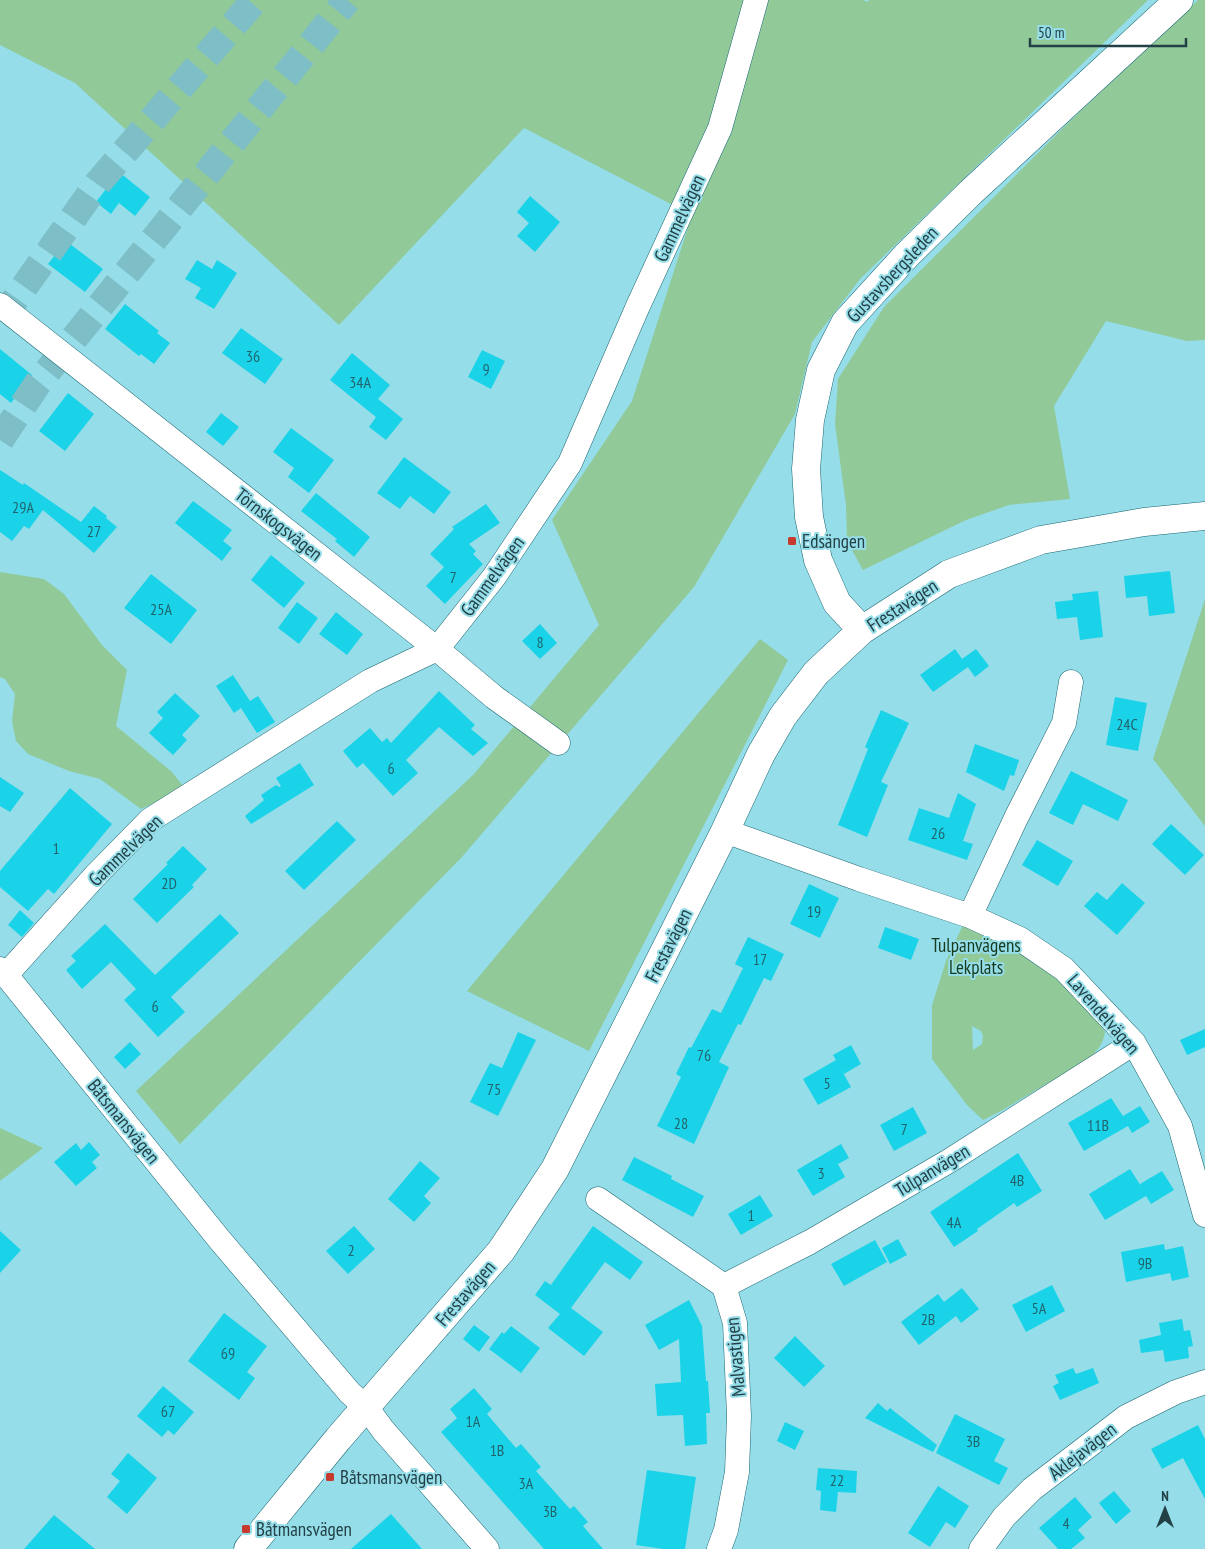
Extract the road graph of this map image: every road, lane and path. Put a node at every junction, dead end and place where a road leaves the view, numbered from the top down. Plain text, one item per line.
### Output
1 (756, 0) edge
2 (1179, 0) edge
3 (0, 305) edge
4 (1205, 516) edge
5 (862, 630) junction
6 (438, 649) junction
7 (1072, 682) dead end
8 (558, 743) dead end
9 (725, 831) junction
10 (970, 916) junction
11 (3, 972) edge
12 (1134, 1043) junction
13 (598, 1199) dead end
14 (1205, 1215) edge
15 (724, 1286) junction
16 (1205, 1382) edge
17 (367, 1408) junction
18 (248, 1549) edge
19 (487, 1549) edge
20 (719, 1549) edge
21 (981, 1549) edge

1 - 6 street, Gammelvägen
2 - 5 street, Gustavsbergsleden
3 - 6 street, Törnskogsvägen
4 - 5 street, Frestavägen
5 - 9 street, Frestavägen
6 - 8 street, Törnskogsvägen
6 - 11 street, Gammelvägen
7 - 10 street
9 - 10 street, Lavendelvägen
9 - 17 street, Frestavägen
10 - 12 street, Lavendelvägen
11 - 17 street, Båtsmansvägen
12 - 14 street, Lavendelvägen
12 - 15 street, Tulpanvägen
13 - 15 street
15 - 20 street, Malvastigen
16 - 21 street, Aklejavägen
17 - 18 street, Frestavägen
17 - 19 street, Båtsmansvägen

